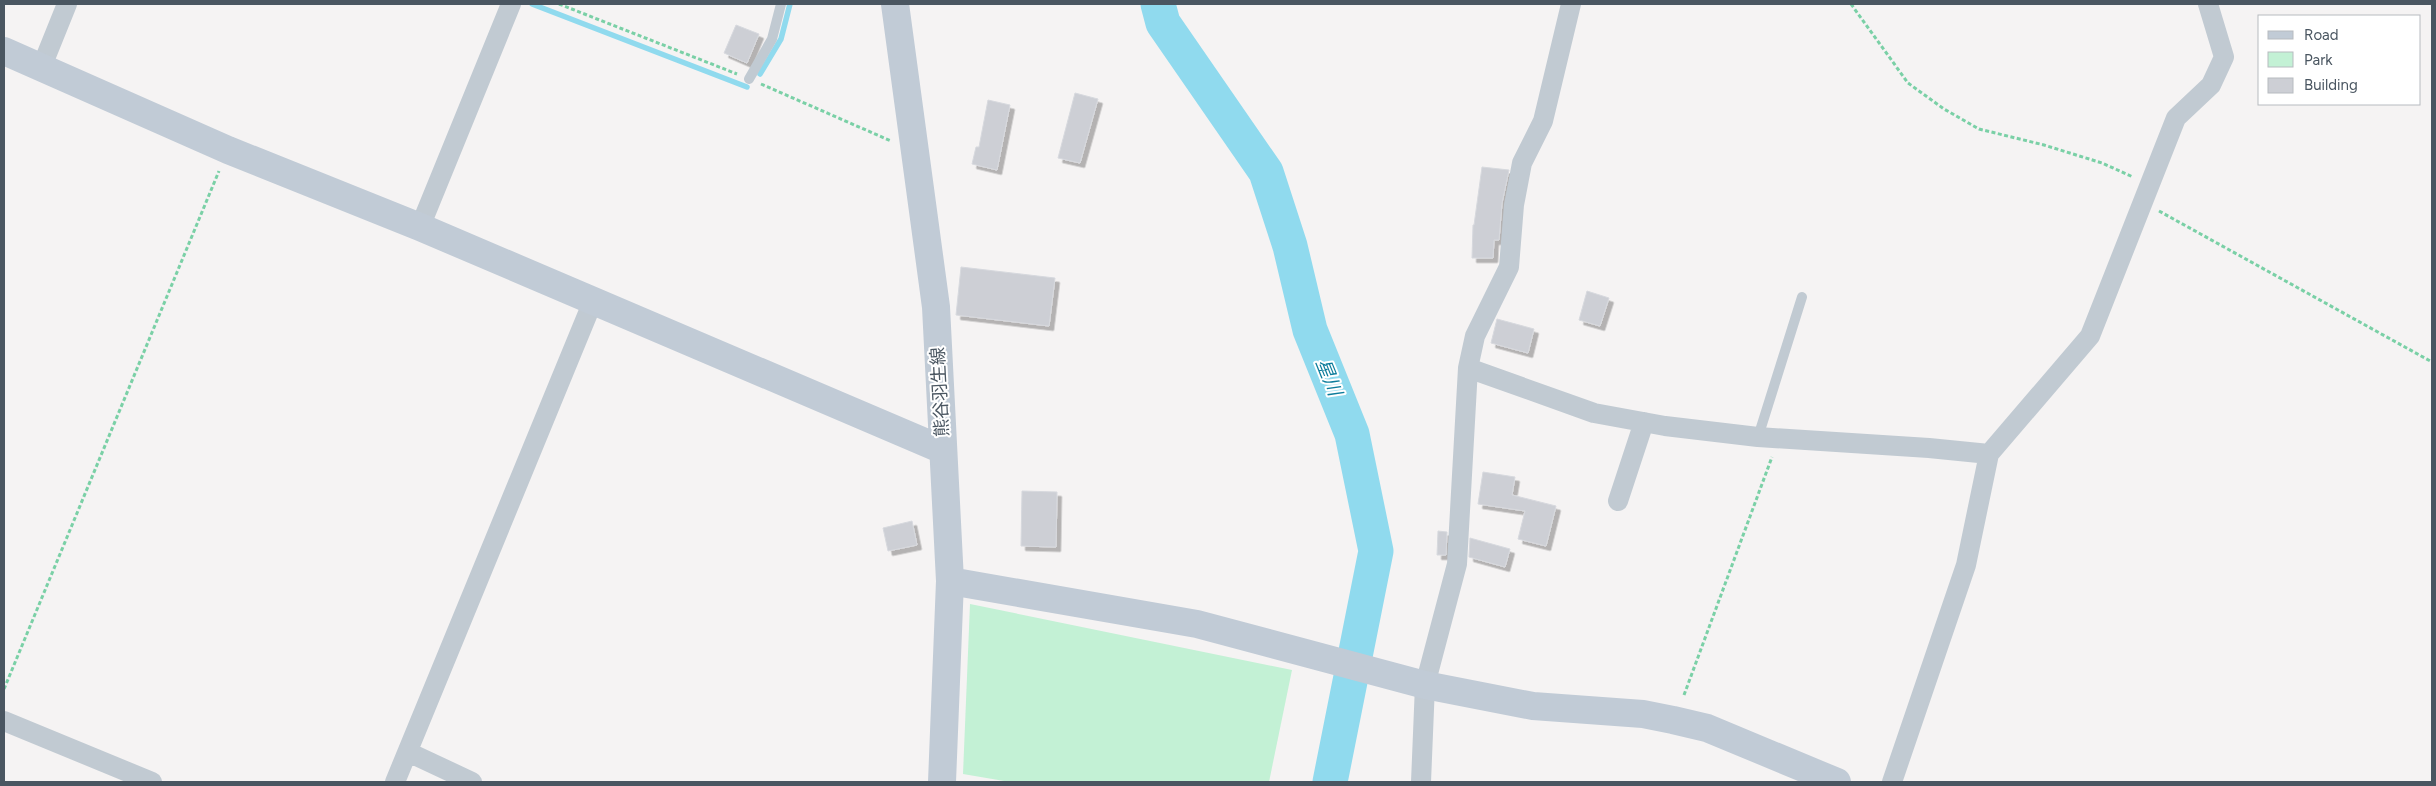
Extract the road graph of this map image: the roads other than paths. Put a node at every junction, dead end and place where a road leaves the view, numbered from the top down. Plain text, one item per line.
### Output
1 (67, 4) edge
2 (511, 4) edge
3 (782, 4) edge
4 (895, 4) edge
5 (1571, 4) edge
6 (2208, 4) edge
7 (4, 50) edge
8 (42, 66) junction
9 (749, 78) dead end
10 (420, 227) junction
11 (1802, 297) dead end
12 (592, 301) junction
13 (1468, 368) junction
14 (1644, 422) junction
15 (1758, 437) junction
16 (943, 450) junction
17 (1989, 454) junction
18 (1618, 501) dead end
19 (950, 581) junction
20 (1415, 682) junction
21 (4, 721) edge
22 (408, 752) junction
23 (152, 782) edge
24 (395, 782) edge
25 (472, 782) edge
26 (942, 782) edge
27 (1421, 782) edge
28 (1838, 782) edge
29 (1892, 782) edge

1 - 8 street
2 - 10 street
3 - 9 lane
4 - 16 street, 熊谷羽生線
5 - 13 street
6 - 17 street
7 - 8 street
8 - 10 street
10 - 12 street
11 - 15 lane
12 - 16 street
12 - 22 street
13 - 14 street
13 - 20 street
14 - 15 street
14 - 18 street
15 - 17 street
16 - 19 street, 熊谷羽生線
17 - 29 street
19 - 20 street
19 - 26 street, 熊谷羽生線
20 - 27 street
20 - 28 street
21 - 23 street
22 - 24 street
22 - 25 street

